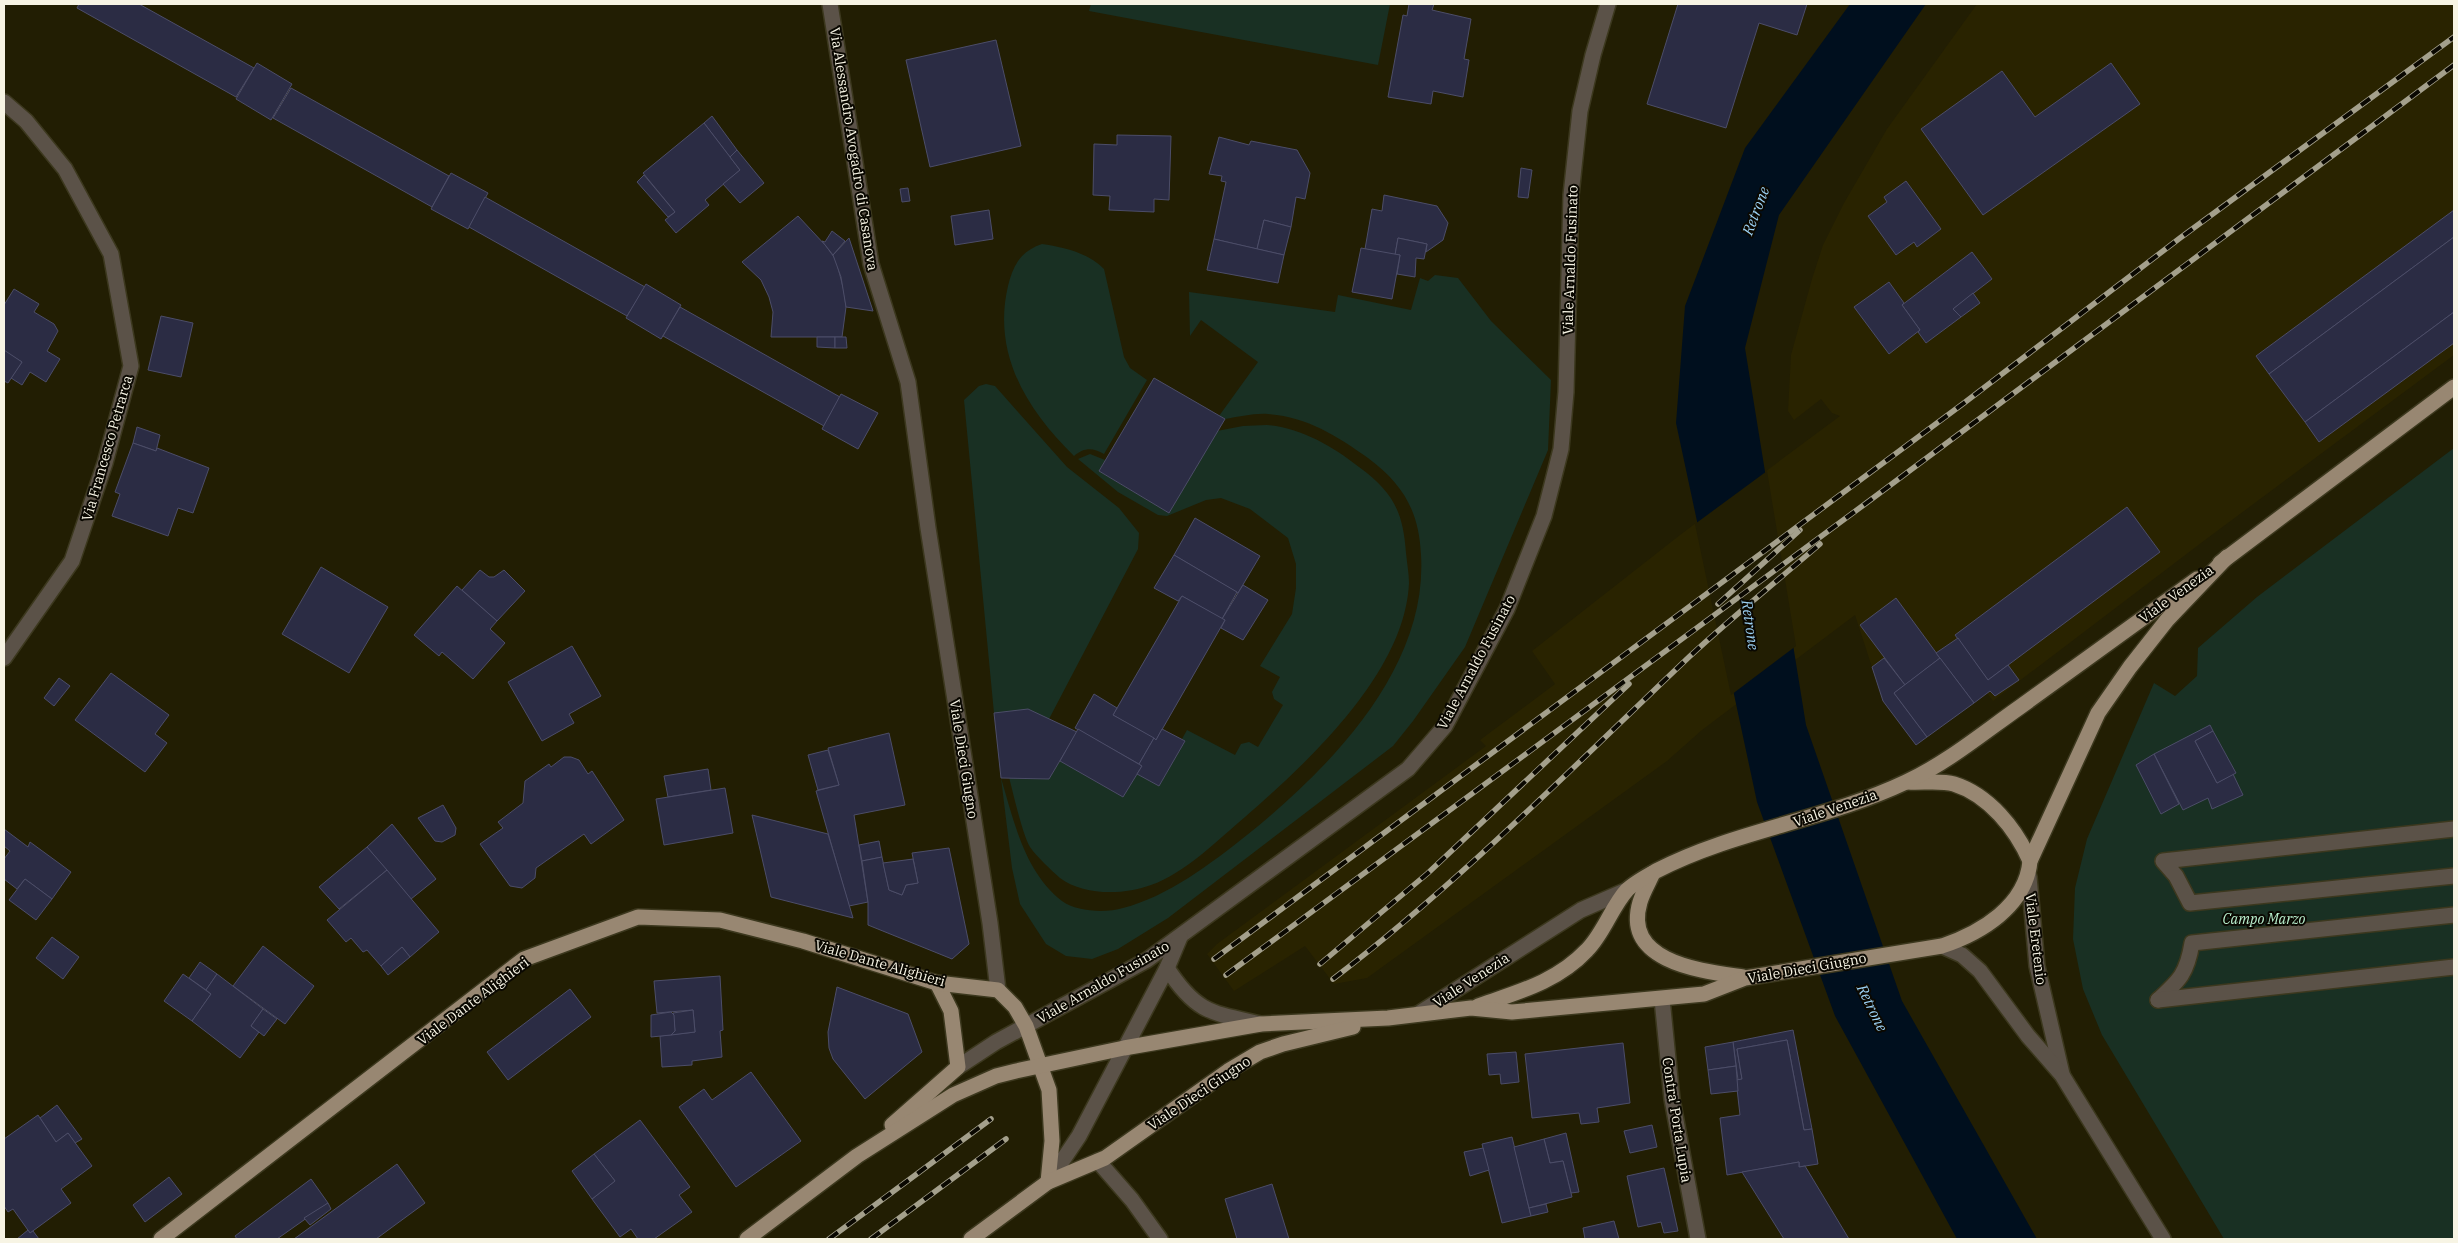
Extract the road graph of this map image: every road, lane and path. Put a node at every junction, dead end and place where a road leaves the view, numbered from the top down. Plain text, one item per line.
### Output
1 (830, 4) edge
2 (1608, 4) edge
3 (4, 102) edge
4 (2454, 386) edge
5 (928, 528) joint
6 (2227, 557) junction
7 (4, 658) edge
8 (1907, 782) junction
9 (2454, 829) edge
10 (2030, 861) junction
11 (1654, 872) junction
12 (2454, 876) edge
13 (2028, 878) junction
14 (1627, 890) junction
15 (2454, 915) edge
16 (1180, 936) junction
17 (1942, 946) junction
18 (2454, 967) edge
19 (1167, 968) junction
20 (1745, 978) junction
21 (937, 982) junction
22 (998, 990) junction
23 (1662, 999) junction
24 (1471, 1008) junction
25 (1418, 1014) junction
26 (1388, 1018) junction
27 (1261, 1024) junction
28 (1026, 1026) junction
29 (1124, 1048) junction
30 (1042, 1066) junction
31 (958, 1067) junction
32 (2062, 1075) junction
33 (857, 1156) junction
34 (1098, 1161) junction
35 (1048, 1182) junction
36 (162, 1239) edge
37 (747, 1239) edge
38 (971, 1239) edge
39 (1160, 1239) edge
40 (1698, 1239) edge
41 (2163, 1239) edge

1 - 5 street, Via Alessandro Avogadro di Casanova
2 - 16 street, Viale Arnaldo Fusinato
3 - 7 street, Via Francesco Petrarca
4 - 6 main road, Viale Venezia
5 - 22 street, Viale Dieci Giugno
6 - 8 main road, Viale Venezia
6 - 10 main road, Viale Venezia
8 - 10 main road
8 - 11 main road, Viale Venezia
9 - 12 street
10 - 13 main road, Viale Eretenio
11 - 14 main road, Viale Venezia
11 - 20 main road
13 - 17 main road, Viale Dieci Giugno
13 - 32 street, Viale Eretenio
14 - 24 main road, Viale Dieci Giugno
14 - 25 street, Viale Venezia
15 - 18 street
16 - 19 street, Viale Arnaldo Fusinato
16 - 28 street, Viale Arnaldo Fusinato
17 - 20 main road, Viale Dieci Giugno
17 - 32 street, Viale Eretenio
19 - 27 street, Viale Arnaldo Fusinato
19 - 29 street, Viale Arnaldo Fusinato
20 - 23 main road, Viale Dieci Giugno
21 - 22 main road, Viale Dante Alighieri
21 - 31 main road
21 - 36 main road, Viale Dante Alighieri
22 - 28 main road
23 - 24 main road, Viale Dieci Giugno
23 - 40 street, Contra' Porta Lupia
24 - 25 main road, Viale Dieci Giugno
25 - 26 main road, Viale Dieci Giugno
26 - 27 main road, Viale Dieci Giugno
26 - 34 main road, Viale Dieci Giugno
27 - 29 main road, Viale Dieci Giugno
28 - 30 main road
28 - 31 street
29 - 30 main road, Viale Dieci Giugno
29 - 35 street, Viale Arnaldo Fusinato
30 - 33 main road, Viale Dieci Giugno
30 - 35 main road
31 - 33 main road
32 - 41 street, Viale Eretenio
33 - 37 main road
34 - 35 main road, Viale Dieci Giugno
34 - 39 street
35 - 38 main road, Viale Dieci Giugno

